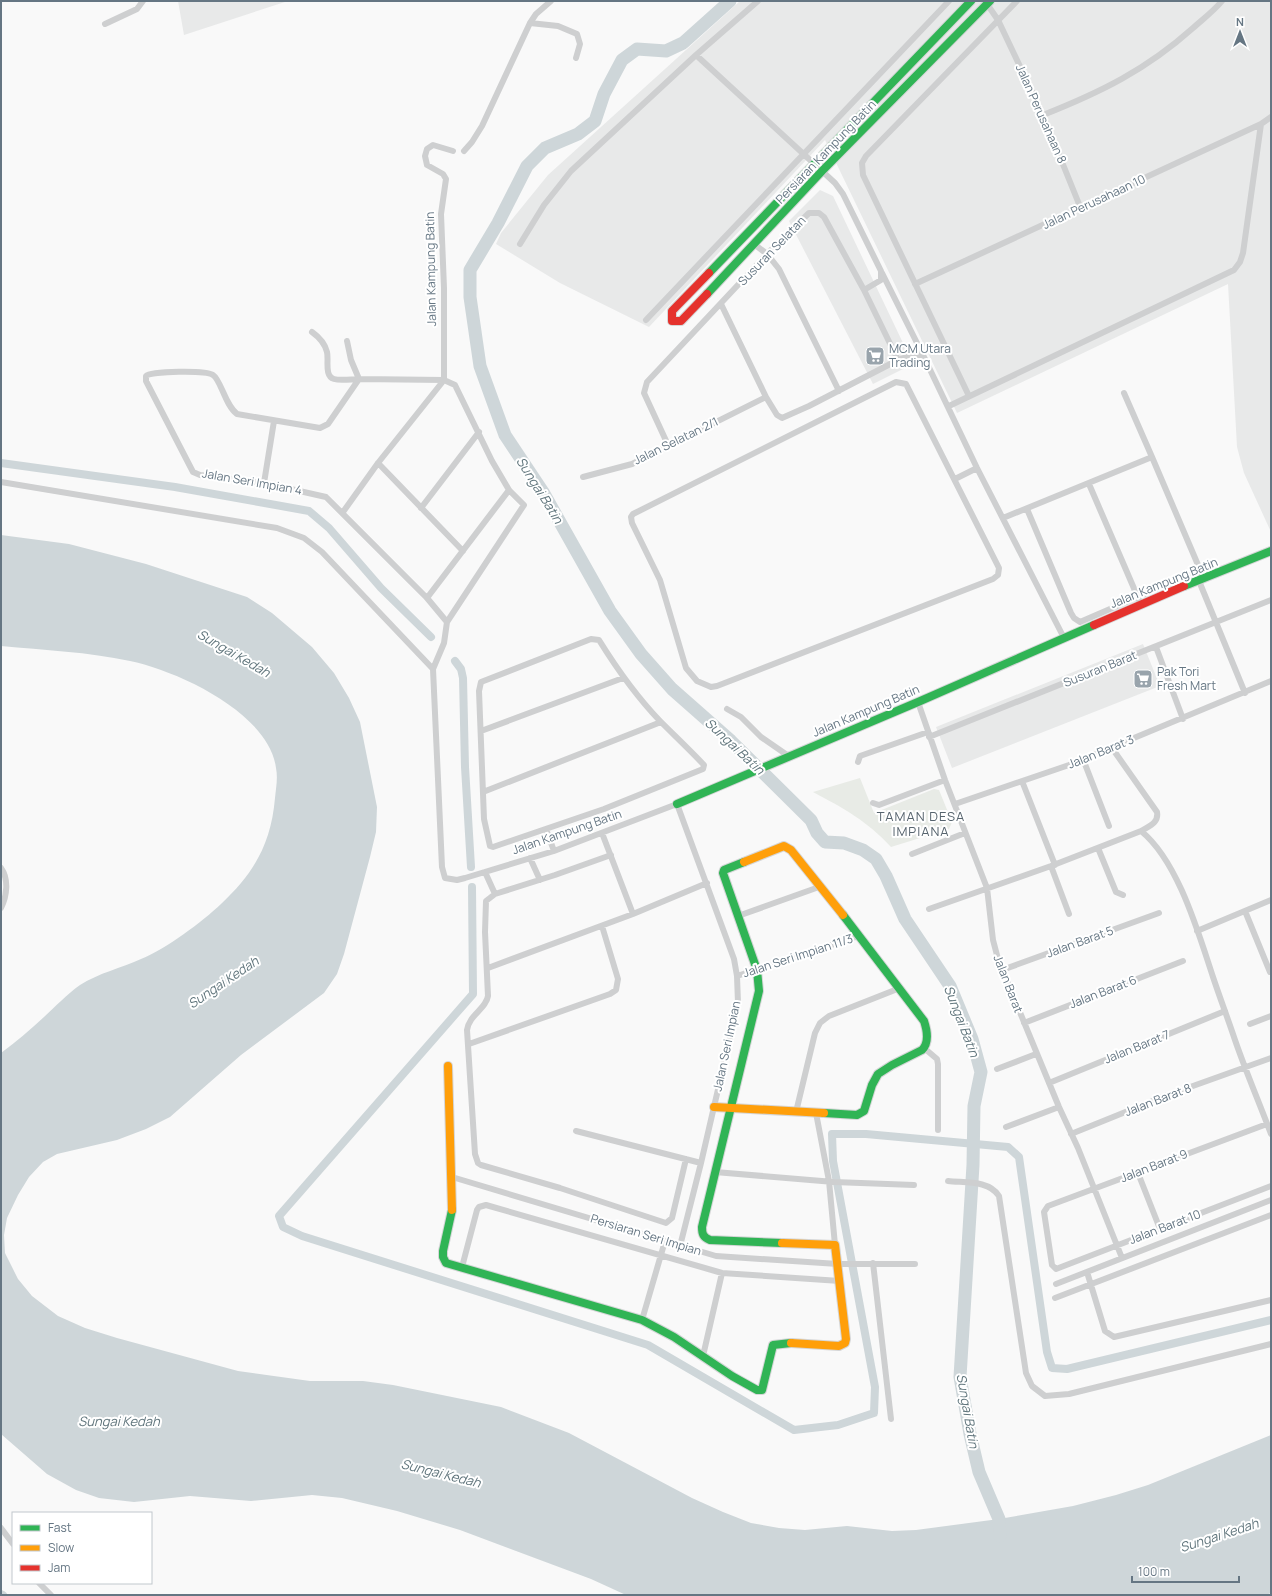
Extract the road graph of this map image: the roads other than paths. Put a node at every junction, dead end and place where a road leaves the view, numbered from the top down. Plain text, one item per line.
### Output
1 (143, 1) edge
2 (551, 1) edge
3 (758, 1) edge
4 (949, 1) edge
5 (971, 1) edge
6 (1017, 1) edge
7 (1222, 1) edge
8 (987, 2) edge
9 (998, 20) junction
10 (530, 23) junction
11 (105, 24) dead end
12 (696, 55) junction
13 (576, 58) dead end
14 (1043, 115) junction
15 (1271, 117) edge
16 (1261, 124) junction
17 (453, 151) dead end
18 (464, 151) dead end
19 (804, 155) junction
20 (814, 163) junction
21 (822, 171) junction
22 (1080, 209) junction
23 (520, 244) dead end
24 (754, 244) junction
25 (767, 254) junction
26 (881, 271) junction
27 (915, 284) junction
28 (864, 290) junction
29 (722, 304) junction
30 (646, 320) dead end
31 (312, 332) dead end
32 (347, 341) dead end
33 (924, 358) junction
34 (898, 360) junction
35 (359, 379) junction
36 (444, 380) junction
37 (839, 390) junction
38 (1124, 392) dead end
39 (969, 396) junction
40 (766, 397) junction
41 (949, 406) junction
42 (274, 421) junction
43 (479, 432) junction
44 (668, 445) junction
45 (1152, 457) junction
46 (378, 463) junction
47 (977, 468) junction
48 (583, 477) dead end
49 (955, 479) junction
50 (1, 482) edge
51 (264, 483) junction
52 (1089, 484) junction
53 (509, 490) junction
54 (421, 508) junction
55 (1027, 509) junction
56 (343, 512) junction
57 (1003, 518) junction
58 (463, 551) junction
59 (1271, 551) edge
60 (1200, 570) junction
61 (1202, 580) junction
62 (427, 598) junction
63 (1140, 600) junction
64 (1271, 600) edge
65 (447, 622) junction
66 (1216, 622) junction
67 (1064, 638) junction
68 (1156, 646) junction
69 (433, 669) junction
70 (623, 678) junction
71 (1271, 681) edge
72 (1245, 693) junction
73 (918, 702) junction
74 (727, 709) dead end
75 (1183, 719) junction
76 (661, 722) junction
77 (481, 731) junction
78 (928, 734) junction
79 (1112, 748) junction
80 (790, 757) junction
81 (1083, 759) junction
82 (858, 762) dead end
83 (945, 780) junction
84 (1022, 781) junction
85 (483, 792) junction
86 (873, 803) dead end
87 (677, 804) junction
88 (955, 804) junction
89 (1109, 826) dead end
90 (546, 829) junction
91 (1141, 831) junction
92 (966, 832) junction
93 (602, 833) junction
94 (1098, 848) junction
95 (554, 851) junction
96 (912, 854) dead end
97 (611, 855) junction
98 (530, 858) junction
99 (1053, 866) junction
100 (1, 868) edge
101 (485, 872) junction
102 (540, 880) junction
103 (707, 883) junction
104 (819, 887) junction
105 (988, 888) junction
106 (494, 894) junction
107 (1123, 895) dead end
108 (1271, 900) edge
109 (1, 908) edge
110 (929, 909) dead end
111 (1245, 911) junction
112 (1158, 913) dead end
113 (633, 914) junction
114 (1069, 914) dead end
115 (738, 916) junction
116 (602, 926) junction
117 (1197, 931) junction
118 (859, 936) junction
119 (1183, 961) dead end
120 (488, 968) junction
121 (757, 970) junction
122 (1002, 970) junction
123 (1270, 972) dead end
124 (737, 976) junction
125 (900, 988) junction
126 (1225, 1011) junction
127 (1271, 1016) edge
128 (1024, 1023) junction
129 (1250, 1024) dead end
130 (469, 1044) junction
131 (924, 1048) junction
132 (1036, 1054) junction
133 (1271, 1058) edge
134 (448, 1066) dead end
135 (1245, 1067) junction
136 (997, 1070) dead end
137 (1049, 1083) junction
138 (714, 1107) junction
139 (1059, 1107) junction
140 (730, 1108) junction
141 (796, 1112) junction
142 (816, 1113) junction
143 (1267, 1124) junction
144 (1006, 1128) dead end
145 (938, 1130) dead end
146 (576, 1131) dead end
147 (1271, 1132) edge
148 (1072, 1134) junction
149 (686, 1159) junction
150 (701, 1163) junction
151 (715, 1172) junction
152 (1138, 1172) junction
153 (452, 1177) junction
154 (948, 1181) dead end
155 (831, 1182) junction
156 (914, 1185) dead end
157 (1271, 1186) edge
158 (1095, 1189) junction
159 (1271, 1200) edge
160 (1271, 1215) edge
161 (1160, 1229) junction
162 (665, 1241) junction
163 (835, 1245) junction
164 (680, 1246) junction
165 (1117, 1246) junction
166 (661, 1256) junction
167 (1122, 1258) junction
168 (841, 1263) junction
169 (873, 1263) junction
170 (915, 1264) dead end
171 (462, 1266) junction
172 (1059, 1268) joint
173 (1087, 1272) junction
174 (722, 1273) junction
175 (840, 1281) junction
176 (1056, 1284) dead end
177 (1092, 1284) junction
178 (1055, 1298) dead end
179 (1271, 1300) edge
180 (642, 1320) junction
181 (1271, 1344) edge
182 (703, 1356) junction
183 (891, 1419) dead end
184 (1, 1528) edge
185 (12, 1543) edge
186 (40, 1584) edge
187 (51, 1595) edge

1 - 11 street
2 - 10 street
3 - 12 street
4 - 19 street
5 - 20 street, Persiaran Kampung Batin
6 - 9 street
7 - 14 street
8 - 9 street, Jalan Perusahaan 8
8 - 21 street, Persiaran Kampung Batin
9 - 14 street, Jalan Perusahaan 8
9 - 27 street
10 - 13 street
10 - 18 street
12 - 19 street
12 - 23 street
14 - 22 street, Jalan Perusahaan 8
15 - 16 street, Jalan Perusahaan 10
16 - 22 street, Jalan Perusahaan 10
16 - 39 street
17 - 36 street, Jalan Kampung Batin
19 - 20 street
19 - 30 street
20 - 21 street
20 - 24 street, Persiaran Kampung Batin
21 - 24 street, Persiaran Kampung Batin
21 - 26 street
22 - 27 street, Jalan Perusahaan 10
24 - 25 street
25 - 28 street, Susuran Selatan
25 - 29 street, Susuran Selatan
25 - 37 street
26 - 28 street
26 - 33 street
27 - 39 street
28 - 34 street, Susuran Selatan
29 - 40 street
29 - 44 street, Susuran Selatan
31 - 35 street
32 - 35 street
33 - 34 street
33 - 41 street
34 - 37 street
35 - 36 street
35 - 42 street
36 - 43 street
36 - 46 street
37 - 40 street
38 - 45 street
39 - 41 street
40 - 44 street, Jalan Selatan 2/1
41 - 47 street
42 - 51 street
42 - 51 street, Jalan Seri Impian 4
43 - 53 street
43 - 54 street
44 - 48 street, Jalan Selatan 2/1
45 - 52 street
45 - 60 street
46 - 54 street
46 - 56 street
47 - 49 street
47 - 57 street
49 - 49 street
50 - 69 street
51 - 56 street, Jalan Seri Impian 4
52 - 55 street
52 - 63 street
53 - 58 street
53 - 65 street
54 - 58 street
55 - 57 street
55 - 63 street
56 - 62 street, Jalan Seri Impian 4
57 - 67 street
58 - 62 street
59 - 61 street, Jalan Kampung Batin
60 - 61 street
60 - 63 street
61 - 63 street, Jalan Kampung Batin
61 - 66 street
62 - 65 street, Jalan Seri Impian 4
63 - 67 street, Jalan Kampung Batin
64 - 66 street, Susuran Barat
65 - 69 street
66 - 68 street, Susuran Barat
66 - 72 street
67 - 73 street, Jalan Kampung Batin
68 - 75 street
68 - 78 street, Susuran Barat
69 - 101 street, Jalan Kampung Batin
70 - 76 street
70 - 77 street
70 - 77 street
71 - 72 street, Jalan Barat 3
72 - 75 street, Jalan Barat 3
73 - 78 street, Jalan Barat
73 - 80 street, Jalan Kampung Batin
74 - 80 street
75 - 79 street, Jalan Barat 3
76 - 85 street
76 - 90 street
77 - 85 street
78 - 82 street, Susuran Barat
78 - 83 street, Jalan Barat
79 - 81 street, Jalan Barat 3
79 - 91 street
80 - 87 street, Jalan Kampung Batin
81 - 84 street, Jalan Barat 3
81 - 89 street
83 - 86 street
83 - 88 street, Jalan Barat
84 - 88 street, Jalan Barat 3
84 - 99 street
85 - 90 street
87 - 93 street, Jalan Kampung Batin
87 - 103 street, Jalan Seri Impian
88 - 92 street, Jalan Barat
90 - 95 street
91 - 94 street
91 - 117 street
92 - 96 street
92 - 105 street, Jalan Barat
93 - 95 street, Jalan Kampung Batin
93 - 97 street
94 - 99 street
94 - 107 street
95 - 98 street, Jalan Kampung Batin
97 - 102 street
97 - 113 street
98 - 101 street, Jalan Kampung Batin
98 - 102 street
99 - 105 street
99 - 114 street
100 - 109 street
101 - 106 street
102 - 106 street
103 - 113 street
103 - 124 street, Jalan Seri Impian
104 - 115 street
104 - 115 street
104 - 118 street
105 - 110 street
105 - 122 street, Jalan Barat
106 - 120 street
108 - 111 street
111 - 117 street
111 - 123 street
112 - 122 street, Jalan Barat 5
113 - 116 street
115 - 121 street
116 - 120 street
116 - 130 street
117 - 126 street
118 - 121 street, Jalan Seri Impian 11/3
118 - 125 street
119 - 128 street, Jalan Barat 6
120 - 130 street
121 - 124 street, Jalan Seri Impian 11/3
121 - 140 street
122 - 128 street, Jalan Barat
124 - 138 street, Jalan Seri Impian
125 - 131 street
125 - 141 street
126 - 135 street
126 - 137 street, Jalan Barat 7
127 - 129 street
128 - 132 street, Jalan Barat
130 - 149 street
131 - 142 street
131 - 145 street
132 - 136 street
132 - 137 street, Jalan Barat
133 - 135 street, Jalan Barat 8
134 - 153 street
135 - 143 street
135 - 148 street, Jalan Barat 8
137 - 139 street, Jalan Barat
138 - 140 street
138 - 150 street, Jalan Seri Impian
139 - 144 street
139 - 148 street, Jalan Barat
140 - 141 street
140 - 151 street
141 - 142 street
142 - 155 street
143 - 147 street
143 - 152 street, Jalan Barat 9
146 - 149 street
148 - 158 street, Jalan Barat
149 - 150 street
150 - 164 street, Jalan Seri Impian
151 - 155 street
151 - 163 street
152 - 158 street, Jalan Barat 9
152 - 161 street
153 - 162 street, Persiaran Seri Impian
153 - 171 street
154 - 181 street
155 - 156 street
155 - 163 street
157 - 161 street, Jalan Barat 10
158 - 165 street, Jalan Barat
158 - 172 street, Jalan Barat 9
159 - 167 street
160 - 177 street
161 - 165 street, Jalan Barat 10
162 - 164 street, Persiaran Seri Impian
162 - 166 street
163 - 168 street
164 - 168 street, Persiaran Seri Impian
165 - 167 street, Jalan Barat
165 - 172 street, Jalan Barat 10
166 - 171 street
166 - 174 street
166 - 180 street
167 - 173 street
168 - 169 street, Persiaran Seri Impian
168 - 175 street
169 - 170 street, Persiaran Seri Impian
169 - 183 street
171 - 180 street
173 - 176 street
173 - 177 street
174 - 175 street
174 - 182 street
175 - 182 street
177 - 178 street
177 - 179 street
180 - 182 street
184 - 185 street
186 - 187 street

